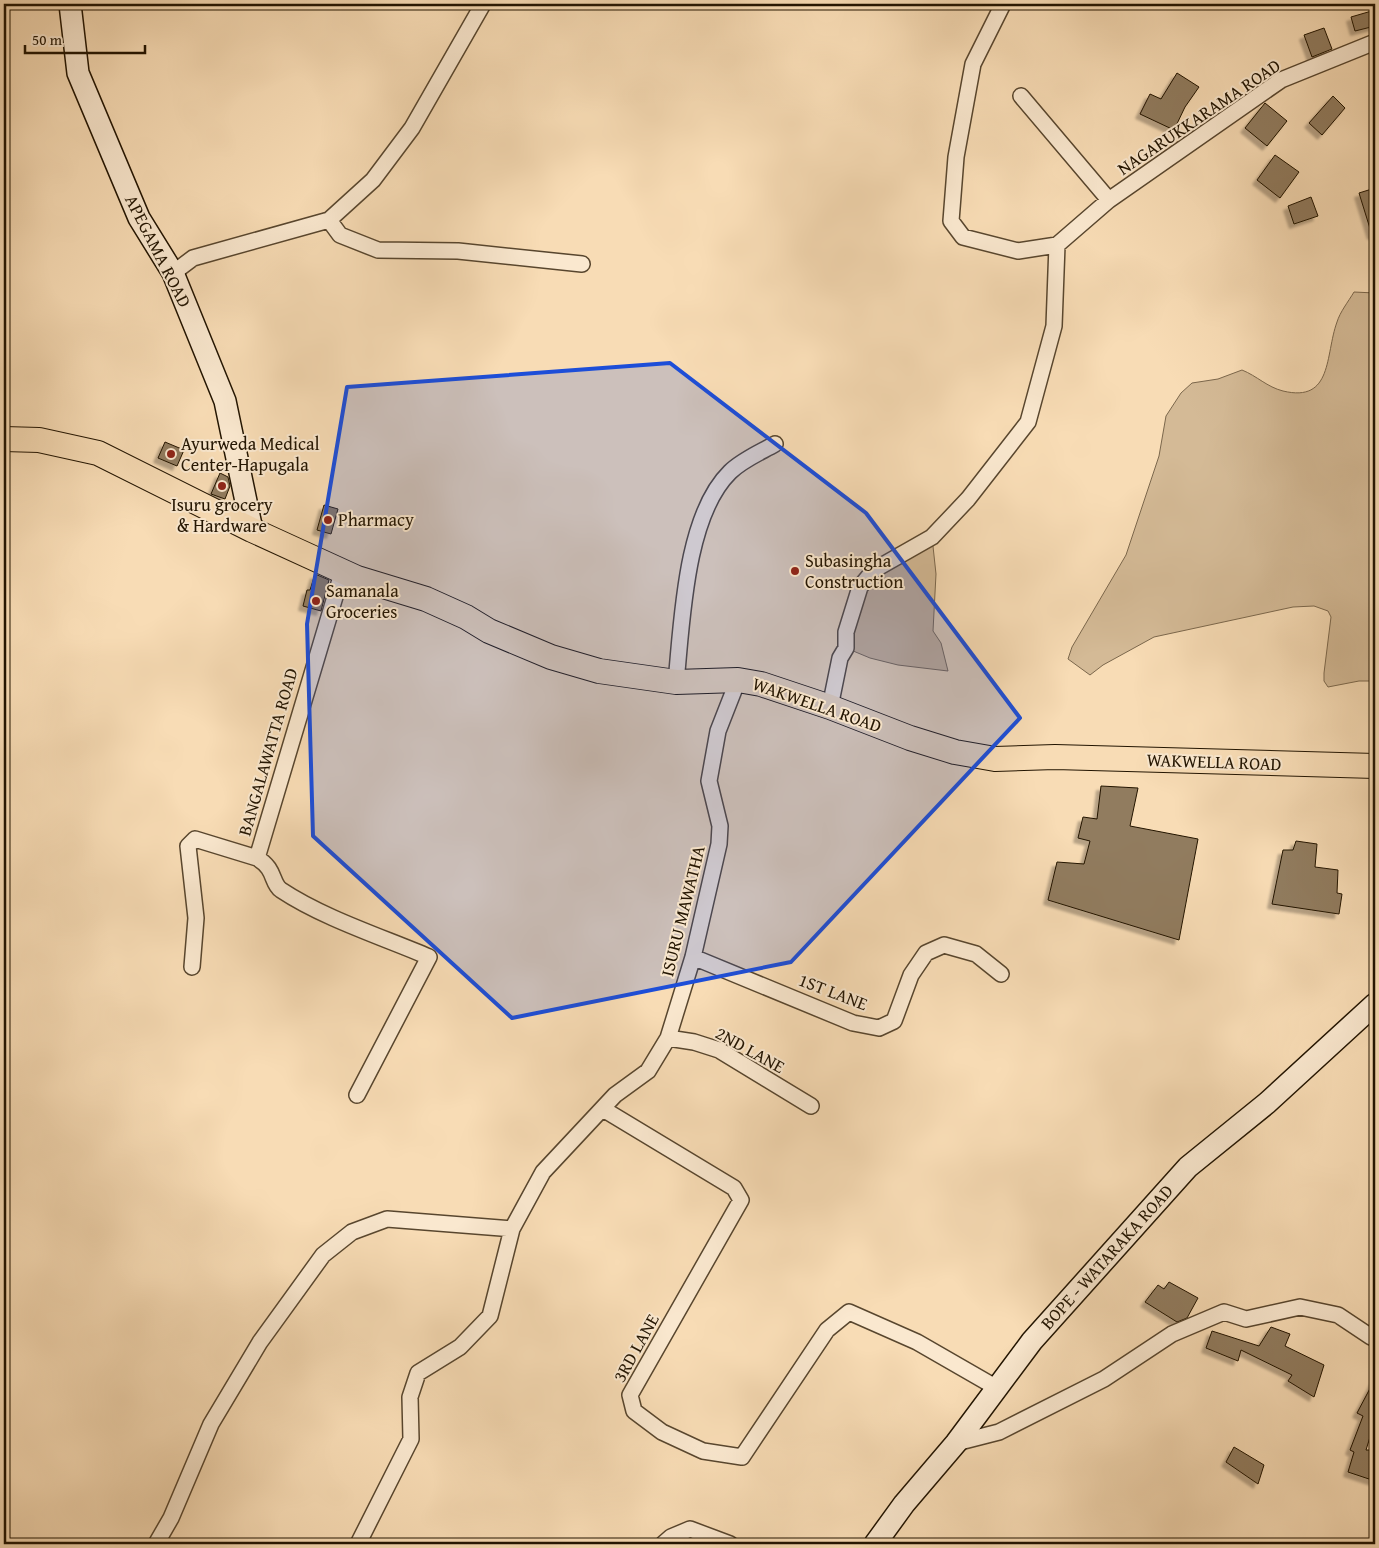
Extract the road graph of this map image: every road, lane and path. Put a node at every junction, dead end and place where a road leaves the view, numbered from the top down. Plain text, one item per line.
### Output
1 (70, 4) edge
2 (484, 4) edge
3 (1003, 4) edge
4 (1375, 42) edge
5 (1021, 96) dead end
6 (1109, 200) junction
7 (329, 220) junction
8 (1057, 245) junction
9 (582, 264) dead end
10 (173, 273) junction
11 (4, 439) edge
12 (775, 444) dead end
13 (252, 530) junction
14 (343, 570) junction
15 (738, 680) junction
16 (676, 682) junction
17 (830, 707) junction
18 (1375, 766) edge
19 (257, 858) junction
20 (693, 956) junction
21 (192, 967) dead end
22 (1001, 974) dead end
23 (1375, 1004) edge
24 (668, 1038) junction
25 (357, 1095) dead end
26 (811, 1106) dead end
27 (603, 1109) junction
28 (512, 1229) junction
29 (1375, 1334) edge
30 (997, 1388) junction
31 (956, 1443) junction
32 (156, 1544) edge
33 (358, 1544) edge
34 (663, 1544) edge
35 (730, 1544) edge
36 (875, 1544) edge

1 - 10 street, APEGAMA ROAD
2 - 7 street
3 - 8 street
4 - 6 street, NAGARUKKARAMA ROAD
5 - 6 street
6 - 8 street, NAGARUKKARAMA ROAD
7 - 9 street
7 - 10 street
8 - 17 street
10 - 13 street, APEGAMA ROAD
11 - 13 main road, WAKWELLA ROAD
12 - 16 street
13 - 14 main road, WAKWELLA ROAD
14 - 16 main road, WAKWELLA ROAD
14 - 19 street, BANGALAWATTA ROAD
15 - 16 main road, WAKWELLA ROAD
15 - 17 main road, WAKWELLA ROAD
15 - 20 street, ISURU MAWATHA
17 - 18 main road, WAKWELLA ROAD
19 - 21 street
19 - 25 street, BANGALAWATTA ROAD
20 - 22 street, 1ST LANE
20 - 24 street, ISURU MAWATHA
23 - 30 street, BOPE - WATARAKA ROAD
24 - 26 street, 2ND LANE
24 - 27 street, ISURU MAWATHA
27 - 28 street, ISURU MAWATHA
27 - 30 street, 3RD LANE
28 - 32 street
28 - 33 street, ISURU MAWATHA
29 - 31 street
30 - 31 street, BOPE - WATARAKA ROAD
31 - 36 street, BOPE - WATARAKA ROAD
34 - 35 street

